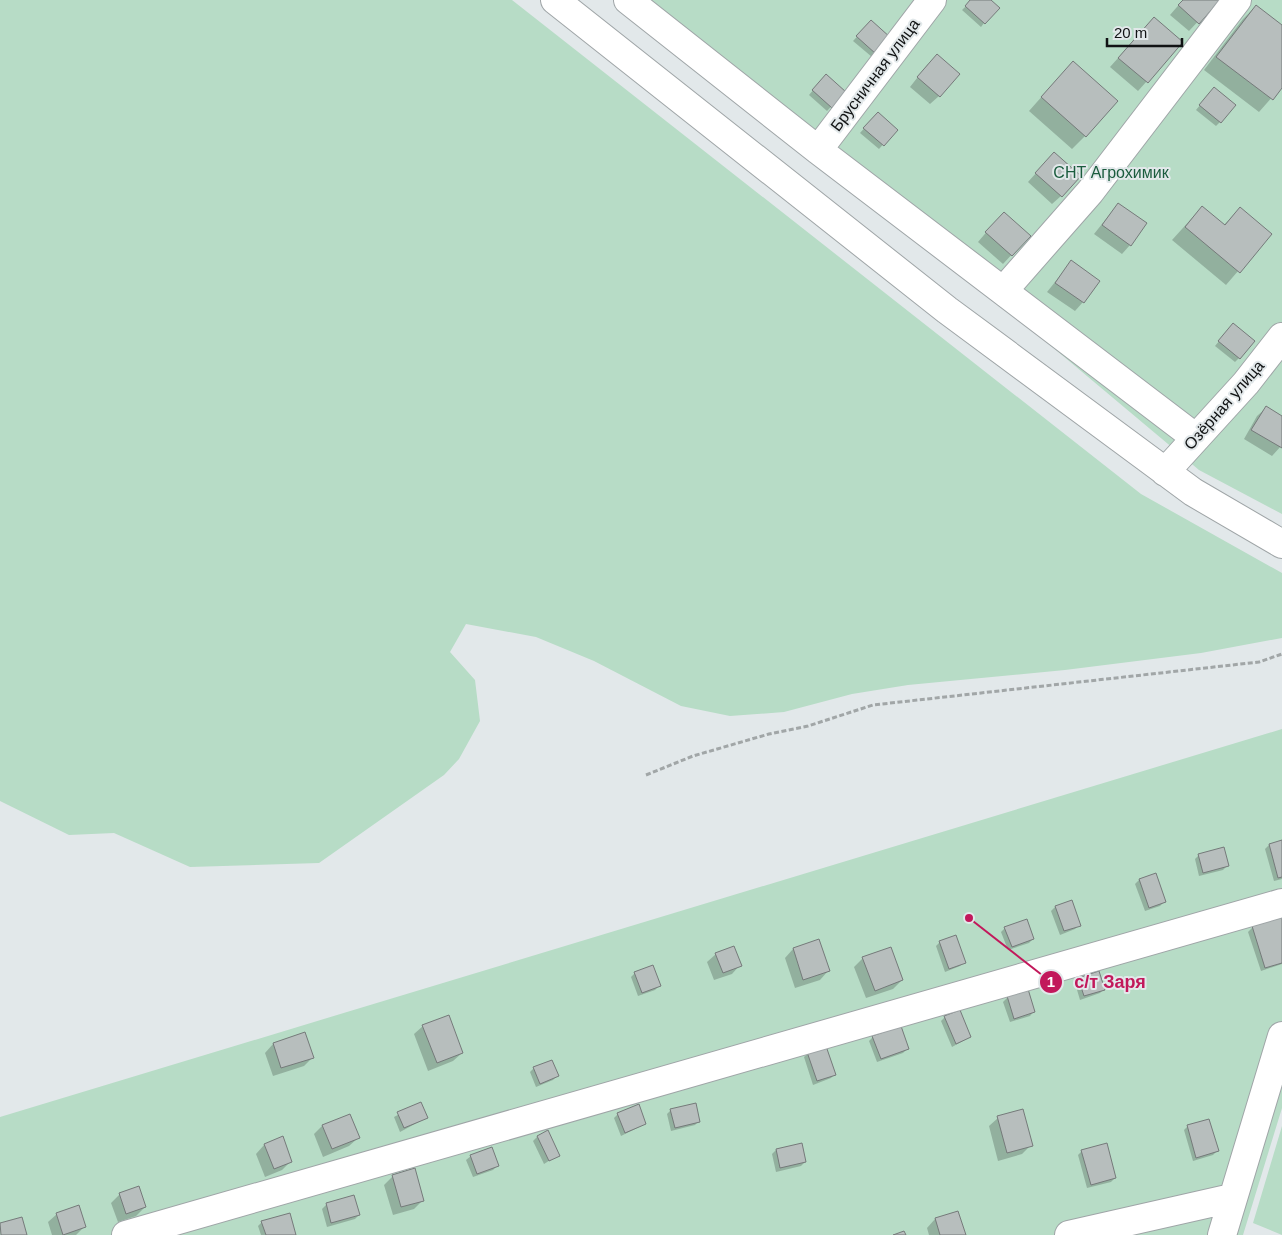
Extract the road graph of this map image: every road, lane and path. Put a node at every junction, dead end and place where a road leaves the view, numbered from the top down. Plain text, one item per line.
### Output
1 (555, 0) edge
2 (628, 0) edge
3 (932, 0) edge
4 (1237, 0) edge
5 (818, 150) junction
6 (1003, 291) junction
7 (1282, 338) edge
8 (1196, 438) junction
9 (1164, 472) junction
10 (1282, 544) edge
11 (1282, 654) edge
12 (646, 775) dead end
13 (1282, 903) edge
14 (1282, 1036) edge
15 (1232, 1198) junction
16 (126, 1235) edge
17 (1068, 1235) edge
18 (1222, 1235) edge

1 - 9 street
2 - 5 street
3 - 5 street, Брусничная улица
4 - 6 street
5 - 6 street
6 - 8 street
7 - 8 street, Озёрная улица
8 - 9 street, Озёрная улица
9 - 10 street
11 - 12 path
13 - 16 street
14 - 15 street
15 - 17 street
15 - 18 street

